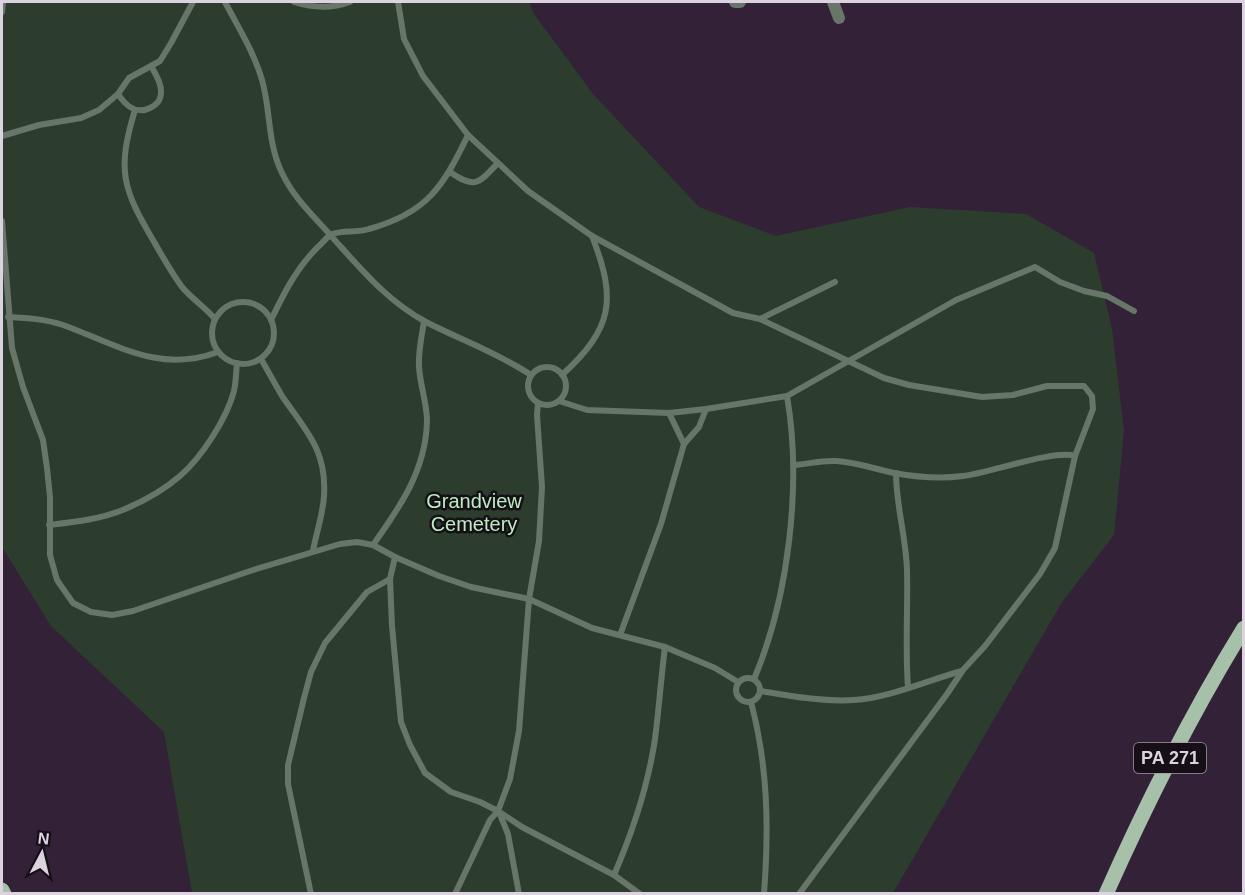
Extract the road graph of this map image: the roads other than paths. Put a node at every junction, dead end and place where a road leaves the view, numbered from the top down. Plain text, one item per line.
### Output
1 (3, 2) edge
2 (193, 2) edge
3 (225, 2) edge
4 (294, 2) edge
5 (350, 2) edge
6 (398, 2) edge
7 (735, 2) edge
8 (740, 2) edge
9 (833, 2) edge
10 (2, 12) edge
11 (839, 18) dead end
12 (151, 66) junction
13 (118, 94) junction
14 (135, 110) junction
15 (468, 135) junction
16 (2, 136) edge
17 (497, 164) junction
18 (450, 172) junction
19 (2, 221) edge
20 (331, 234) junction
21 (592, 236) junction
22 (835, 282) dead end
23 (1134, 311) dead end
24 (8, 317) junction
25 (215, 319) junction
26 (760, 319) junction
27 (271, 320) junction
28 (424, 321) junction
29 (218, 352) junction
30 (261, 359) junction
31 (849, 362) junction
32 (237, 363) junction
33 (531, 375) junction
34 (562, 375) junction
35 (787, 396) junction
36 (559, 401) junction
37 (538, 404) junction
38 (706, 410) junction
39 (669, 413) junction
40 (684, 444) junction
41 (1075, 456) junction
42 (795, 465) junction
43 (896, 473) junction
44 (49, 525) junction
45 (373, 545) junction
46 (313, 551) junction
47 (395, 557) junction
48 (390, 579) junction
49 (529, 599) junction
50 (1244, 628) edge
51 (620, 635) junction
52 (665, 647) junction
53 (963, 670) junction
54 (754, 679) junction
55 (738, 682) junction
56 (908, 687) junction
57 (760, 691) junction
58 (751, 702) junction
59 (498, 812) junction
60 (614, 875) junction
61 (311, 894) edge
62 (455, 894) edge
63 (519, 894) edge
64 (640, 894) edge
65 (764, 894) edge
66 (800, 894) edge
67 (1106, 894) edge

1 - 10 lane
2 - 12 lane
3 - 20 lane
4 - 5 lane
6 - 15 lane
7 - 8 street
9 - 11 street
12 - 13 lane
12 - 14 lane
13 - 14 lane
13 - 16 lane
14 - 25 lane
15 - 17 lane
15 - 18 lane
17 - 18 lane
17 - 21 lane
18 - 20 lane
19 - 24 lane
20 - 27 lane
20 - 28 lane
21 - 26 lane
21 - 34 lane
22 - 26 lane
23 - 31 lane
24 - 29 lane
24 - 44 lane
25 - 27 lane
25 - 29 lane
26 - 31 lane
27 - 30 lane
28 - 33 lane
28 - 45 lane
29 - 32 lane
30 - 32 lane
30 - 46 lane
31 - 35 lane
31 - 41 lane
32 - 44 lane
33 - 34 lane
33 - 37 lane
34 - 36 lane
35 - 38 lane
35 - 42 lane
36 - 37 lane
36 - 39 lane
37 - 49 lane
38 - 39 lane
38 - 40 lane
39 - 40 lane
40 - 51 lane
41 - 43 lane
41 - 53 lane
42 - 43 lane
42 - 54 lane
43 - 56 lane
44 - 46 lane
45 - 46 lane
45 - 47 lane
47 - 48 lane
47 - 49 lane
48 - 59 lane
48 - 61 lane
49 - 51 lane
49 - 59 lane
50 - 67 main road, PA 271
51 - 52 lane
52 - 55 lane
52 - 60 lane
53 - 56 lane
53 - 66 lane
54 - 55 lane
54 - 57 lane
55 - 58 lane
56 - 57 lane
57 - 58 lane
58 - 65 lane
59 - 60 lane
59 - 62 lane
59 - 63 lane
60 - 64 lane

